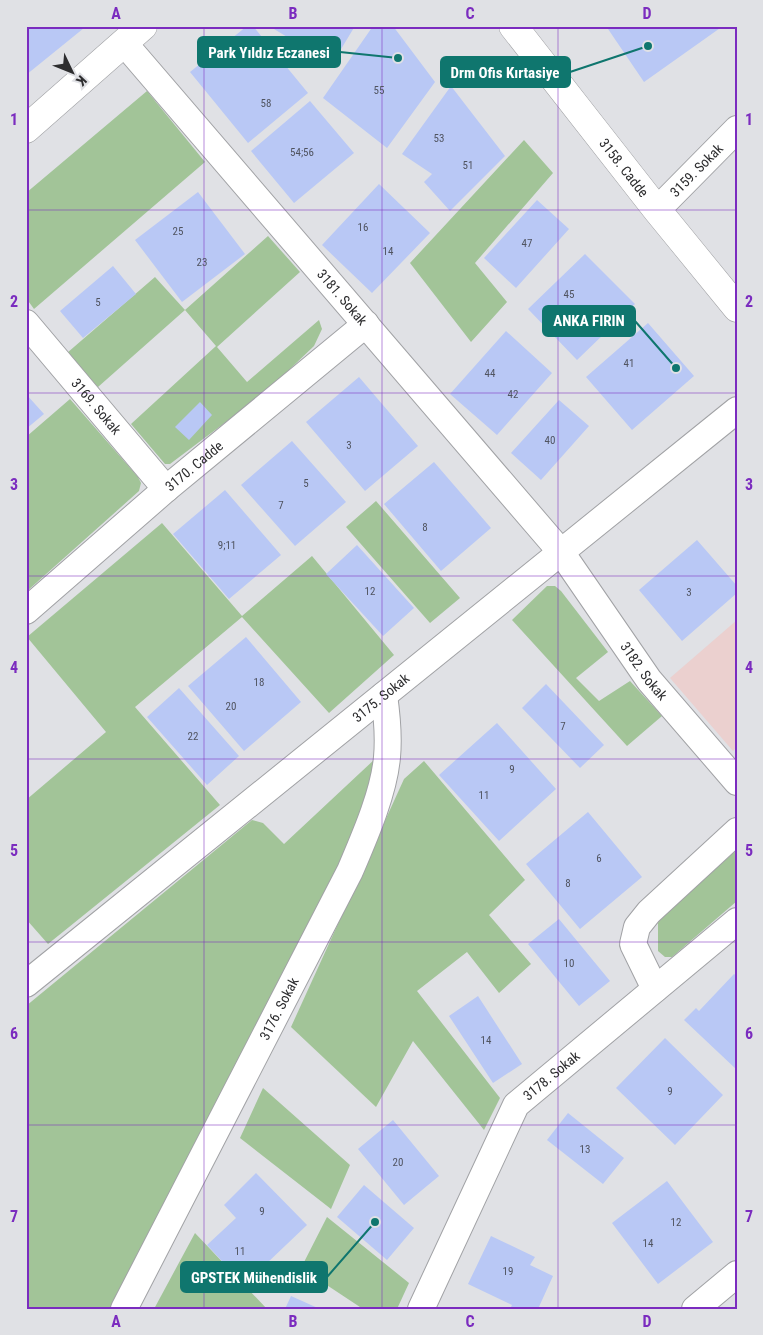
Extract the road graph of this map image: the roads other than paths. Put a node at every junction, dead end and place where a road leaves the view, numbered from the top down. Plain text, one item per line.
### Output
1 (514, 26) edge
2 (134, 32) edge
3 (26, 129) edge
4 (737, 129) edge
5 (657, 210) junction
6 (737, 308) edge
7 (26, 323) edge
8 (366, 324) junction
9 (737, 410) edge
10 (166, 489) junction
11 (561, 552) junction
12 (26, 611) edge
13 (384, 695) junction
14 (737, 782) edge
15 (737, 832) edge
16 (737, 921) edge
17 (26, 984) edge
18 (655, 989) junction
19 (440, 1269) junction
20 (737, 1274) edge
21 (124, 1309) edge
22 (421, 1309) edge
23 (442, 1309) edge
24 (695, 1309) edge

1 - 5 street, 3158. Cadde
2 - 3 street
2 - 8 street, 3181. Sokak
4 - 5 street, 3159. Sokak
5 - 6 street, 3158. Cadde
7 - 10 street, 3169. Sokak
8 - 10 street, 3170. Cadde
8 - 11 street, 3181. Sokak
9 - 11 street, 3175. Sokak
10 - 12 street, 3170. Cadde
11 - 13 street, 3175. Sokak
11 - 14 street, 3182. Sokak
13 - 17 street, 3175. Sokak
13 - 21 street, 3176. Sokak
15 - 18 street
16 - 18 street, 3178. Sokak
18 - 19 street, 3178. Sokak
19 - 22 street, 3178. Sokak
19 - 23 street
20 - 24 street

